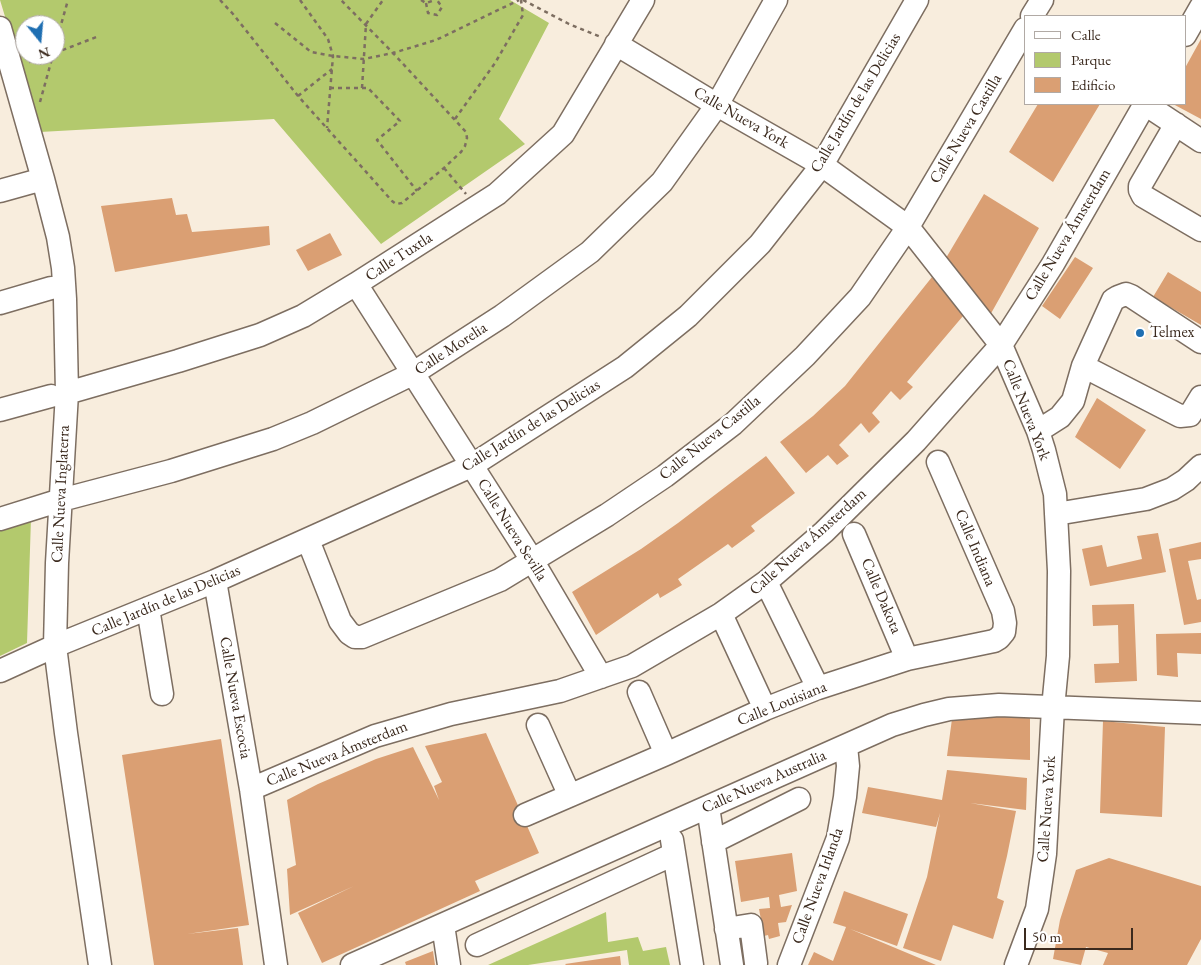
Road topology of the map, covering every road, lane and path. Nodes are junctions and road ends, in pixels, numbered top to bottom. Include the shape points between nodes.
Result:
1 (68, 0) edge
2 (220, 0) edge
3 (300, 0) edge
4 (341, 0) edge
5 (382, 0) edge
6 (421, 0) edge
7 (436, 0) edge
8 (521, 0) edge
9 (643, 0) edge
10 (776, 0) edge
11 (917, 0) edge
12 (1042, 0) edge
13 (426, 3) junction
14 (1201, 6) edge
15 (64, 15) edge
16 (1033, 15) edge
17 (275, 23) dead end
18 (366, 24) junction
19 (0, 28) edge
20 (1024, 31) edge
21 (1186, 33) edge
22 (99, 36) dead end
23 (616, 44) junction
24 (65, 49) edge
25 (393, 53) junction
26 (334, 56) junction
27 (364, 59) junction
28 (30, 65) edge
29 (49, 65) edge
30 (332, 69) junction
31 (3, 78) edge
32 (330, 88) junction
33 (362, 88) junction
34 (298, 96) junction
35 (717, 105) junction
36 (1144, 105) edge
37 (1147, 105) edge
38 (455, 119) junction
39 (1176, 124) junction
40 (328, 128) junction
41 (29, 131) junction
42 (1201, 141) edge
43 (822, 165) junction
44 (444, 168) junction
45 (37, 181) junction
46 (0, 191) edge
47 (417, 191) junction
48 (476, 207) junction
49 (908, 227) junction
50 (1201, 230) edge
51 (356, 284) junction
52 (51, 288) junction
53 (0, 303) edge
54 (1201, 342) edge
55 (1001, 345) junction
56 (1083, 366) junction
57 (412, 374) junction
58 (59, 395) junction
59 (1201, 398) edge
60 (0, 410) edge
61 (1038, 431) junction
62 (938, 462) dead end
63 (471, 466) junction
64 (1201, 466) edge
65 (54, 503) junction
66 (1056, 514) junction
67 (0, 519) edge
68 (854, 534) dead end
69 (308, 540) junction
70 (532, 560) junction
71 (215, 580) junction
72 (766, 582) junction
73 (148, 608) junction
74 (721, 614) junction
75 (1002, 635) joint
76 (48, 650) junction
77 (907, 659) junction
78 (0, 671) edge
79 (601, 677) junction
80 (818, 688) junction
81 (639, 692) dead end
82 (162, 694) dead end
83 (1053, 708) junction
84 (765, 709) junction
85 (1201, 713) edge
86 (538, 725) dead end
87 (846, 746) junction
88 (666, 754) junction
89 (251, 789) junction
90 (569, 794) junction
91 (799, 799) dead end
92 (708, 807) junction
93 (525, 815) dead end
94 (669, 824) junction
95 (713, 842) junction
96 (674, 854) junction
97 (443, 925) junction
98 (726, 929) junction
99 (477, 945) dead end
100 (396, 956) edge
101 (756, 963) dead end
102 (87, 965) edge
103 (100, 965) edge
104 (276, 965) edge
105 (352, 965) edge
106 (449, 965) edge
107 (692, 965) edge
108 (732, 965) edge
109 (789, 965) edge
110 (1016, 965) edge

1 - 15 path
2 - 34 path
3 - 26 path via 328,39
4 - 18 path
5 - 18 path
6 - 13 path
7 - 13 path
7 - 13 path via 442,7 437,15 428,13
8 - 23 path
8 - 25 path via 436,40
8 - 38 path via 523,15 495,63
9 - 23 street, Calle Tuxtla
10 - 35 street, Calle Morelia
11 - 43 street, Calle Jardín de las Delicias
12 - 16 street
14 - 21 street
17 - 26 path via 311,52
18 - 25 path
18 - 27 path
19 - 31 street, Calle Nueva Inglaterra
20 - 49 street, Calle Nueva Castilla
22 - 24 path
23 - 35 street, Calle Nueva York
23 - 48 street, Calle Tuxtla via 563,134 497,194
25 - 27 path
25 - 38 path
26 - 27 path
26 - 30 path
27 - 33 path
28 - 31 path
29 - 41 path via 33,129
30 - 32 path
30 - 34 path
31 - 41 street, Calle Nueva Inglaterra
31 - 45 street, Calle Nueva Inglaterra
32 - 33 path
32 - 40 path
33 - 47 path via 368,88 400,121 377,140
34 - 40 path
35 - 43 street, Calle Nueva York
35 - 57 street, Calle Morelia via 662,182 590,252 502,316
36 - 55 street, Calle Nueva Ámsterdam via 1053,264
37 - 39 street
38 - 44 path via 467,138 461,152
39 - 42 street
39 - 50 street via 1140,190 1143,196
40 - 47 path via 396,204
41 - 45 street, Calle Nueva Inglaterra
43 - 49 street, Calle Nueva York
43 - 63 street, Calle Jardín de las Delicias via 760,244 688,316 625,367
44 - 47 path
44 - 48 path
45 - 46 street
45 - 52 street, Calle Nueva Inglaterra
45 - 58 street, Calle Nueva Inglaterra via 58,237 63,268 65,299
48 - 51 street, Calle Tuxtla
49 - 55 street, Calle Nueva York
49 - 70 street, Calle Nueva Castilla via 860,297 805,356 733,424 665,476
51 - 57 street, Calle Nueva Sevilla
51 - 58 street, Calle Tuxtla via 303,316 260,335
52 - 53 street
52 - 58 street, Calle Nueva Inglaterra
54 - 56 street via 1126,294 1113,300
55 - 61 street, Calle Nueva York
55 - 72 street, Calle Nueva Ámsterdam via 916,441 824,532
56 - 59 street via 1180,416 1190,415
56 - 61 street via 1073,401 1067,410
57 - 63 street, Calle Nueva Sevilla
57 - 65 street, Calle Morelia via 312,424 273,439
58 - 60 street, Calle Tuxtla
58 - 65 street, Calle Nueva Inglaterra
61 - 66 street, Calle Nueva York via 1055,494
62 - 75 street, Calle Indiana via 1002,611 1005,623
63 - 69 street, Calle Jardín de las Delicias
63 - 70 street, Calle Nueva Sevilla
64 - 66 street via 1172,489 1146,499
65 - 67 street, Calle Morelia
65 - 76 street, Calle Nueva Inglaterra via 57,564
66 - 83 street, Calle Nueva York via 1058,656
68 - 77 street, Calle Dakota
69 - 70 street, Calle Nueva Castilla via 340,621 355,637 377,632 500,580
69 - 71 street, Calle Jardín de las Delicias
70 - 79 street, Calle Nueva Sevilla
71 - 73 street, Calle Jardín de las Delicias
71 - 89 street, Calle Nueva Escocia
72 - 74 street, Calle Nueva Ámsterdam
72 - 80 street
73 - 76 street, Calle Jardín de las Delicias
73 - 82 street
74 - 79 street, Calle Nueva Ámsterdam via 632,666
74 - 84 street
75 - 77 street, Calle Louisiana via 994,641
76 - 78 street, Calle Jardín de las Delicias
76 - 102 street, Calle Nueva Inglaterra
76 - 103 street, Calle Nueva Inglaterra via 66,733
77 - 80 street, Calle Louisiana
79 - 89 street, Calle Nueva Ámsterdam via 560,691 451,714 375,736
80 - 84 street, Calle Louisiana
81 - 88 street
83 - 85 street, Calle Nueva Australia
83 - 87 street, Calle Nueva Australia via 999,705 949,709 892,725
83 - 110 street, Calle Nueva York via 1045,854 1037,909
84 - 88 street, Calle Louisiana
86 - 90 street
87 - 92 street, Calle Nueva Australia
87 - 109 street, Calle Nueva Irlanda via 848,766 838,838
88 - 90 street, Calle Louisiana
89 - 104 street, Calle Nueva Escocia
90 - 93 street, Calle Louisiana
91 - 95 street
92 - 94 street, Calle Nueva Australia
92 - 95 street
94 - 96 street
94 - 97 street, Calle Nueva Australia
95 - 98 street
96 - 99 street
96 - 107 street
97 - 100 street, Calle Nueva Australia
97 - 106 street
98 - 101 street via 751,925
98 - 108 street
100 - 105 street, Calle Nueva Australia

